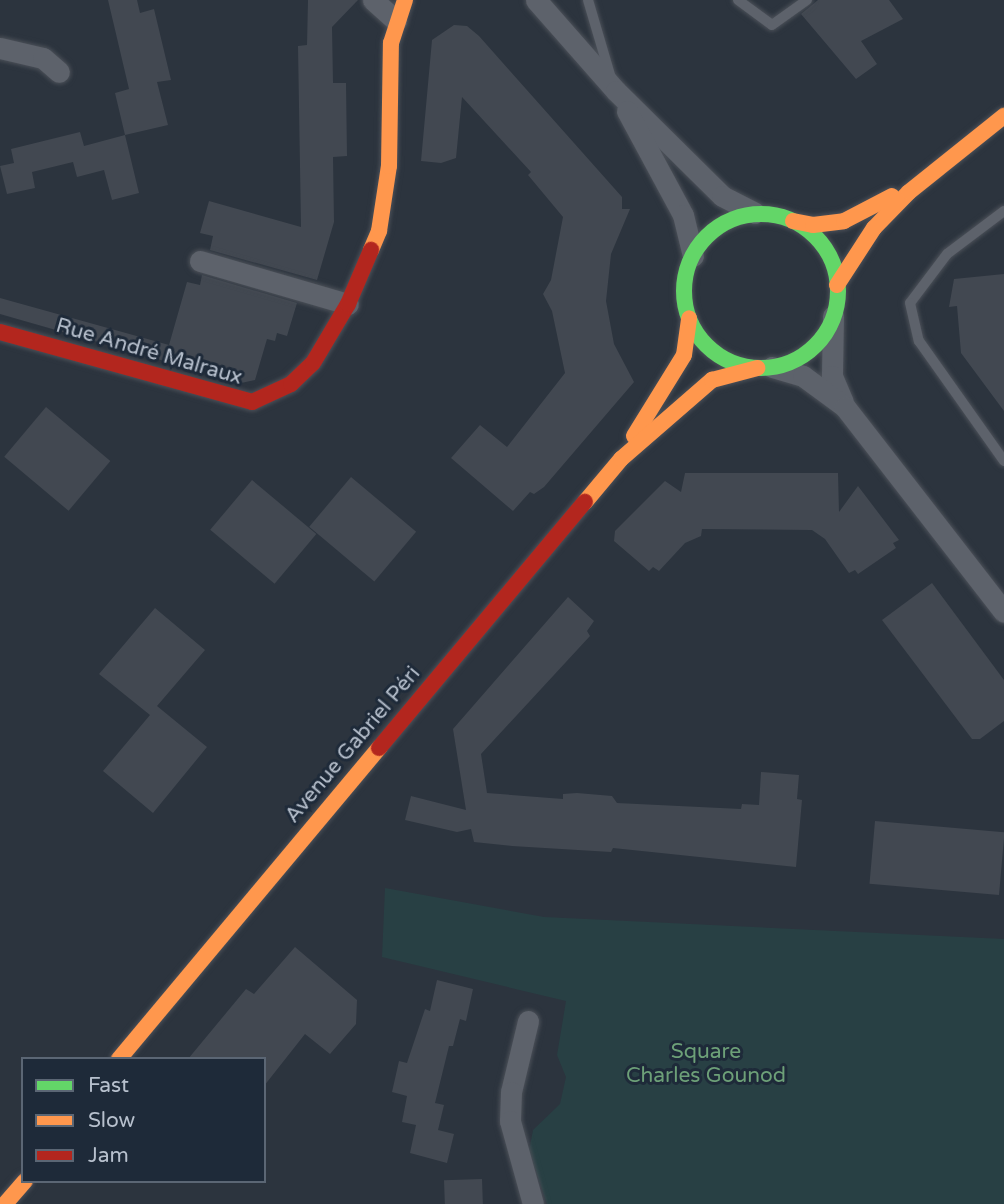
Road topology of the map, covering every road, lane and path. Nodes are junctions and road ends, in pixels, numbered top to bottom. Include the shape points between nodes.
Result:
1 (373, 0) edge
2 (405, 0) edge
3 (536, 0) edge
4 (588, 0) edge
5 (738, 0) edge
6 (807, 0) edge
7 (396, 21) junction
8 (0, 48) edge
9 (59, 72) dead end
10 (616, 91) junction
11 (1004, 116) edge
12 (947, 161) junction
13 (1004, 211) edge
14 (755, 213) junction
15 (793, 221) junction
16 (693, 256) junction
17 (200, 261) dead end
18 (837, 285) junction
19 (348, 304) junction
20 (833, 316) junction
21 (689, 318) junction
22 (0, 332) edge
23 (764, 367) junction
24 (845, 407) junction
25 (621, 459) junction
26 (1004, 461) edge
27 (1004, 612) edge
28 (528, 1021) dead end
29 (121, 1057) edge
30 (23, 1183) edge
31 (5, 1204) edge
32 (533, 1204) edge

1 - 7 street
2 - 7 main road, Rue André Malraux
3 - 10 street
4 - 10 lane
5 - 6 lane via 772,25
7 - 19 main road, Rue André Malraux via 386,199 379,230
8 - 9 street via 43,58
10 - 14 street via 722,197
10 - 16 street via 683,215
11 - 12 main road
12 - 15 main road via 844,221 813,225
12 - 18 main road via 874,228
13 - 26 lane via 947,254 910,303 919,341
14 - 15 main road
14 - 16 main road via 712,231
15 - 18 main road via 824,247
16 - 21 main road via 684,292
17 - 19 street
18 - 20 main road
19 - 22 main road, Rue André Malraux via 313,363 291,384 251,402
20 - 23 main road via 819,342 801,357
20 - 24 street via 832,376
21 - 23 main road via 714,352
21 - 25 main road, Avenue Gabriel Péri via 684,355
23 - 24 street via 803,376
23 - 25 main road, Avenue Gabriel Péri via 712,380
24 - 27 street
25 - 29 main road, Avenue Gabriel Péri
28 - 32 street via 511,1092 510,1121
30 - 31 main road

